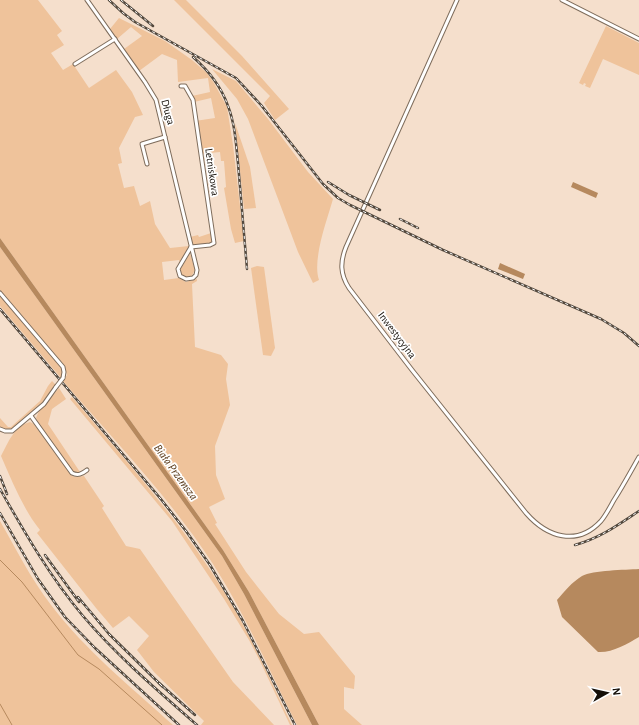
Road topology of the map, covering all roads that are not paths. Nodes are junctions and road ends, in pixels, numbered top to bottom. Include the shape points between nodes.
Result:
1 (87, 0) edge
2 (457, 0) edge
3 (562, 0) edge
4 (115, 39) junction
5 (639, 39) edge
6 (75, 64) dead end
7 (182, 86) dead end
8 (165, 137) junction
9 (147, 164) dead end
10 (191, 248) junction
11 (0, 293) edge
12 (31, 416) junction
13 (0, 430) edge
14 (639, 457) edge
15 (87, 470) dead end

1 - 4 street, Długa
2 - 14 street, Inwestycyjna via 346,247 341,264 343,277 417,376 526,513 541,528 569,536 579,534 597,524 602,520
3 - 5 street
4 - 6 street
4 - 8 street, Długa via 154,96
7 - 10 street, Letniskowa via 185,86 193,100 214,243
8 - 9 street via 142,144
8 - 10 street, Długa
10 - 10 street, Długa via 178,270 180,276 188,279 194,277 197,270
11 - 12 street, bridge via 63,367 63,378 44,404
12 - 13 street via 12,431
12 - 15 street via 72,473 77,475

